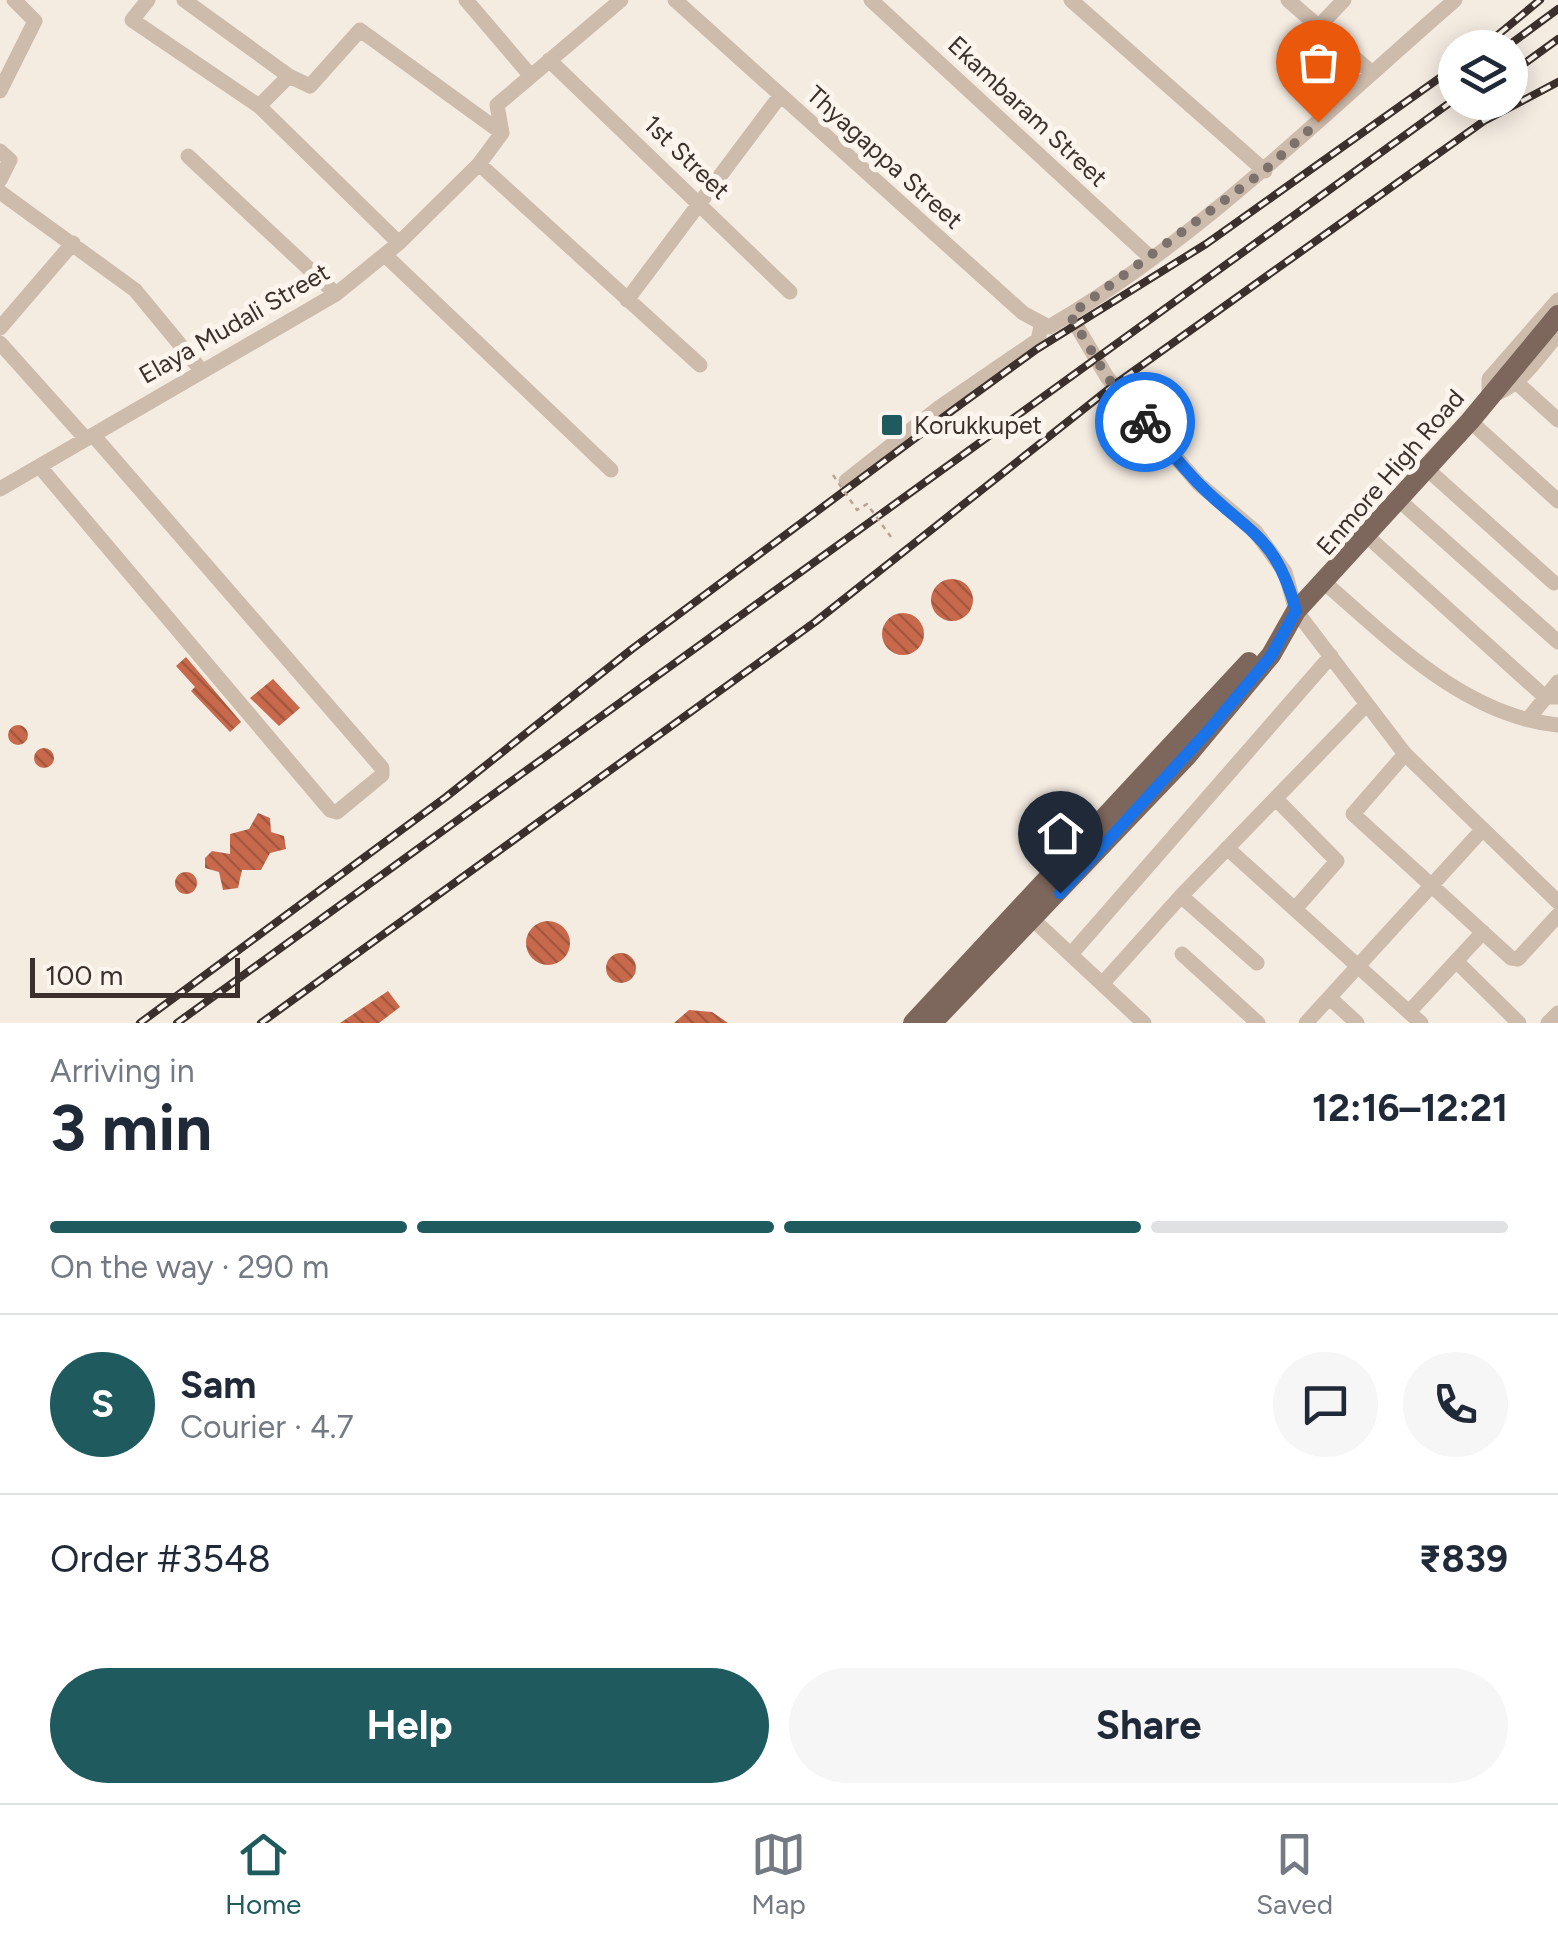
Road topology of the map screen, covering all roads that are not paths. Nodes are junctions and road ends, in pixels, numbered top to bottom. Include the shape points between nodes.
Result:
1 (14, 0) edge
2 (148, 0) edge
3 (184, 0) edge
4 (466, 0) edge
5 (674, 0) edge
6 (871, 0) edge
7 (1071, 0) edge
8 (1288, 0) edge
9 (1344, 0) edge
10 (1455, 0) edge
11 (610, 3) edge
12 (1319, 26) junction
13 (549, 60) junction
14 (1371, 72) junction
15 (530, 75) junction
16 (289, 76) junction
17 (0, 91) edge
18 (780, 96) junction
19 (259, 106) junction
20 (502, 133) junction
21 (0, 151) edge
22 (188, 156) dead end
23 (478, 164) junction
24 (1264, 171) junction
25 (0, 180) edge
26 (0, 192) edge
27 (701, 204) junction
28 (74, 243) junction
29 (399, 244) junction
30 (386, 255) junction
31 (1150, 258) junction
32 (790, 292) dead end
33 (336, 294) junction
34 (627, 300) junction
35 (1558, 300) edge
36 (1070, 315) junction
37 (1041, 326) junction
38 (0, 328) edge
39 (1558, 331) edge
40 (0, 343) edge
41 (700, 365) dead end
42 (201, 370) junction
43 (1501, 387) junction
44 (1558, 420) edge
45 (1470, 421) junction
46 (89, 437) junction
47 (40, 467) junction
48 (1427, 469) junction
49 (611, 470) dead end
50 (840, 478) road end
51 (0, 490) edge
52 (1400, 501) junction
53 (1558, 501) edge
54 (1368, 536) junction
55 (1325, 583) junction
56 (1554, 583) dead end
57 (1296, 611) junction
58 (1558, 642) edge
59 (1331, 656) junction
60 (1558, 682) edge
61 (1552, 697) edge
62 (1366, 705) junction
63 (1529, 718) junction
64 (1558, 725) edge
65 (1405, 754) junction
66 (1276, 800) junction
67 (1482, 829) junction
68 (1227, 848) junction
69 (1432, 886) junction
70 (1181, 896) junction
71 (1558, 902) edge
72 (1295, 909) junction
73 (1028, 914) junction
74 (1558, 915) edge
75 (1483, 932) junction
76 (1072, 953) junction
77 (1182, 954) dead end
78 (1456, 961) junction
79 (1257, 963) dead end
80 (1359, 967) junction
81 (1103, 984) junction
82 (1330, 998) junction
83 (1558, 1013) edge
84 (1415, 1018) edge
85 (913, 1023) edge
86 (932, 1023) edge
87 (1142, 1023) edge
88 (1258, 1023) edge
89 (1306, 1023) edge
90 (1357, 1023) edge
91 (1518, 1023) edge
92 (1548, 1023) edge

1 - 17 street via 35,20
2 - 19 street via 132,20
3 - 16 street
4 - 15 street
5 - 18 street, Thyagappa Street
6 - 31 street, Ekambaram Street
7 - 24 street
8 - 12 street
9 - 12 street
10 - 14 street
11 - 13 street, Elaya Mudali Street
12 - 14 street
13 - 15 street, Elaya Mudali Street
13 - 27 street, 1st Street
14 - 24 street
15 - 20 street, Elaya Mudali Street via 496,105
16 - 19 street
16 - 20 street via 310,86 360,30
18 - 27 street
18 - 37 street, Thyagappa Street
19 - 29 street
20 - 23 street, Elaya Mudali Street
21 - 25 street via 10,160
22 - 33 street
23 - 29 street, Elaya Mudali Street
23 - 34 street
24 - 31 street
26 - 28 street
27 - 32 street, 1st Street
27 - 34 street
28 - 38 street
28 - 42 street via 135,290
29 - 30 street, Elaya Mudali Street
30 - 33 street, Elaya Mudali Street
30 - 49 street
31 - 36 street
33 - 42 street, Elaya Mudali Street
34 - 41 street
35 - 43 street via 1489,379
36 - 37 street
36 - 57 street via 1136,412 1199,484 1255,531 1286,572
37 - 50 street via 1038,340
39 - 43 main road, Enmore High Road
40 - 46 street
42 - 46 street, Elaya Mudali Street
43 - 44 street
43 - 45 main road, Enmore High Road
45 - 48 main road, Enmore High Road
45 - 53 street
46 - 47 street, Elaya Mudali Street
46 - 47 street via 382,768 382,775 337,812
47 - 51 street, Elaya Mudali Street
48 - 52 main road, Enmore High Road
48 - 56 street
52 - 54 main road, Enmore High Road
52 - 58 street
54 - 55 main road, Enmore High Road
54 - 61 street
55 - 57 main road, Enmore High Road
55 - 63 street via 1428,671
57 - 59 street
57 - 73 main road, Enmore High Road
59 - 62 street
59 - 76 street
60 - 61 street
61 - 63 street
62 - 65 street
62 - 66 street
63 - 64 street
65 - 67 street
65 - 69 street via 1352,812
66 - 68 street
66 - 72 street via 1337,861
67 - 69 street
67 - 71 street
68 - 70 street
68 - 72 street
69 - 75 street
69 - 80 street
70 - 79 street
70 - 81 street
72 - 80 street
73 - 76 street
73 - 85 main road, Enmore High Road
73 - 86 main road, Enmore High Road
74 - 75 street via 1514,960
75 - 78 street
76 - 81 street
77 - 88 street
78 - 84 street
78 - 91 street
80 - 82 street
80 - 84 street
81 - 87 street
82 - 89 street
82 - 90 street
83 - 92 street

